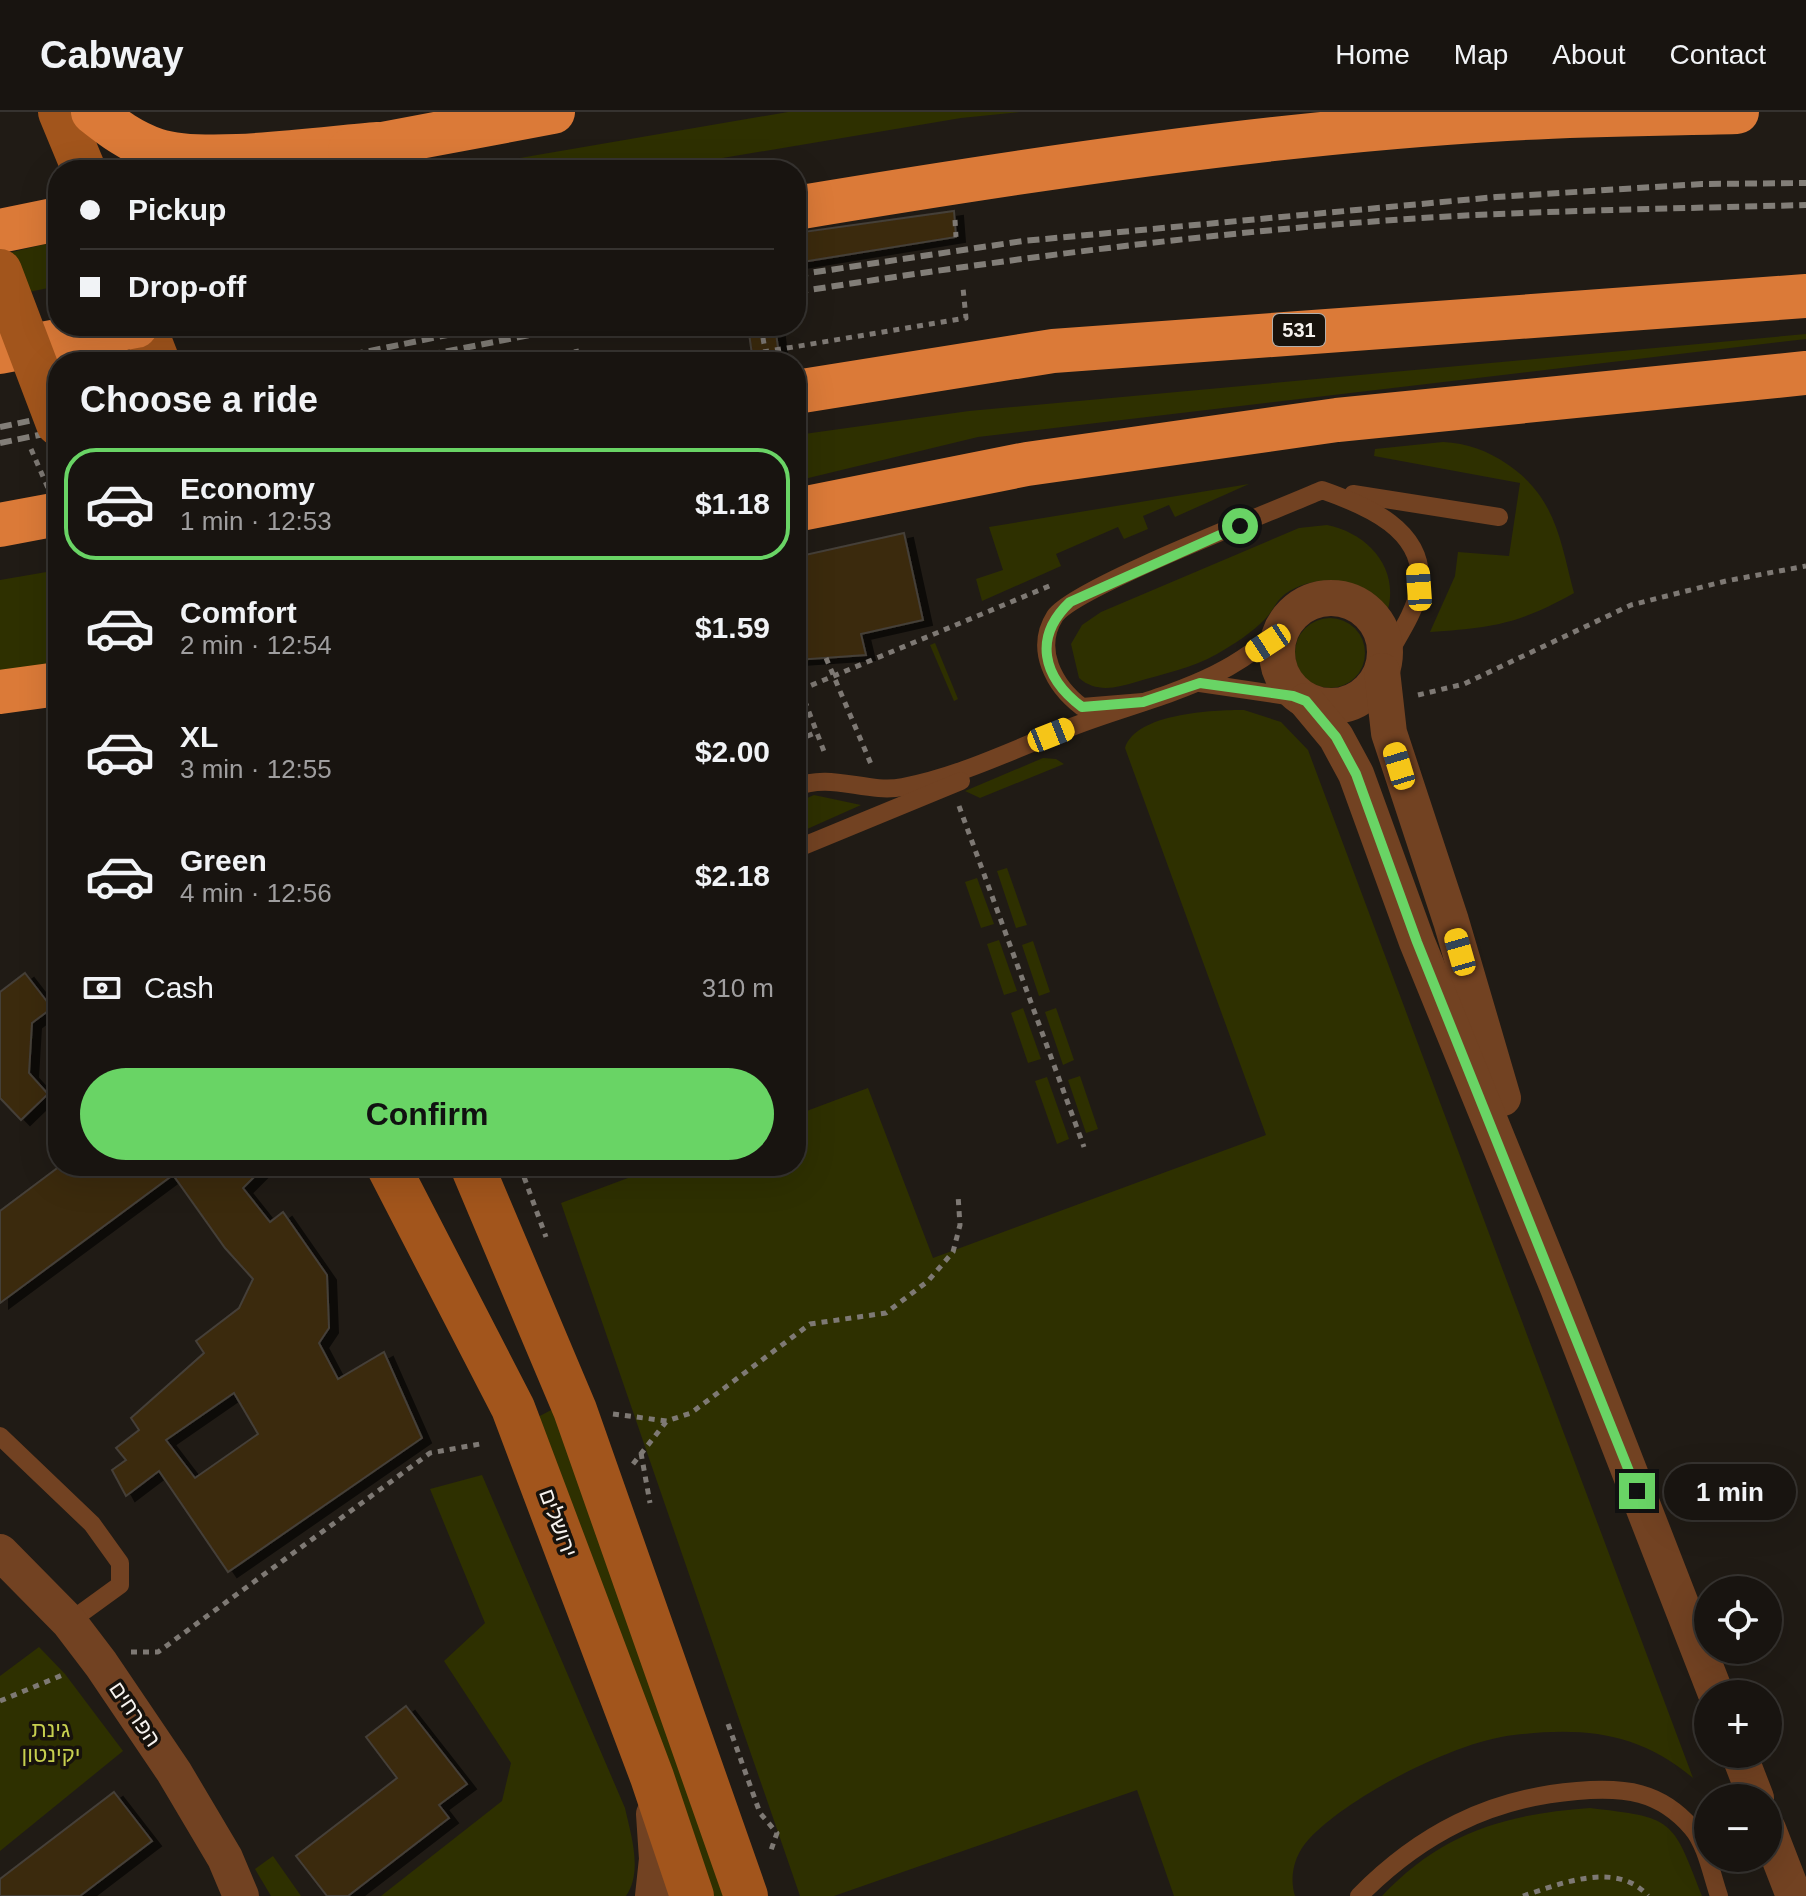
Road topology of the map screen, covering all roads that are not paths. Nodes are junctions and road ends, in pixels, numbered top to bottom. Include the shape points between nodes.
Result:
1 (60, 112) edge
2 (93, 112) edge
3 (553, 112) edge
4 (1737, 112) edge
5 (378, 144) junction
6 (80, 160) edge
7 (309, 160) edge
8 (806, 206) edge
9 (48, 221) edge
10 (0, 231) edge
11 (0, 271) edge
12 (1806, 296) edge
13 (84, 336) edge
14 (0, 352) edge
15 (1806, 373) edge
16 (806, 390) edge
17 (48, 398) edge
18 (1322, 490) junction
19 (806, 508) edge
20 (48, 516) edge
21 (1499, 517) dead end
22 (0, 525) edge
23 (1288, 618) junction
24 (1383, 680) junction
25 (1200, 683) junction
26 (48, 685) edge
27 (0, 692) edge
28 (1304, 699) junction
29 (1143, 702) junction
30 (0, 705) edge
31 (48, 707) edge
32 (977, 766) junction
33 (806, 784) edge
34 (806, 845) edge
35 (393, 1176) edge
36 (476, 1176) edge
37 (1558, 1288) junction
38 (0, 1436) edge
39 (0, 1552) edge
40 (69, 1622) junction
41 (1711, 1680) edge
42 (652, 1777) junction
43 (1782, 1865) edge
44 (241, 1896) edge
45 (653, 1896) edge
46 (692, 1896) edge
47 (746, 1896) edge
48 (1359, 1896) edge
49 (1719, 1896) edge
50 (1794, 1896) edge

1 - 6 main road
2 - 5 highway via 123,135 159,151 217,156
3 - 5 highway
4 - 8 highway via 1506,119 1250,144 1024,171
5 - 7 highway
9 - 10 highway
11 - 17 main road, bridge
12 - 16 highway, 531 via 1053,351
13 - 14 highway
15 - 19 highway via 1337,420 1027,464
18 - 21 lane
18 - 24 lane via 1389,520 1418,564 1414,605
18 - 29 lane via 1106,584 1056,615 1045,649 1067,696 1082,707
20 - 22 highway
23 - 24 street via 1318,599 1353,602 1379,626 1385,644
23 - 25 lane via 1268,643
23 - 28 street via 1276,652 1288,685
24 - 28 street via 1350,702 1324,706
24 - 37 street via 1399,766 1451,921
25 - 28 lane
25 - 29 lane
26 - 27 highway
28 - 37 street via 1336,737 1356,774 1417,942
29 - 32 lane
30 - 31 highway
32 - 33 lane via 889,789 824,779
32 - 34 lane via 966,779
35 - 42 main road, ירושלים via 513,1408
36 - 47 main road via 575,1410
37 - 41 street
38 - 40 lane via 92,1524 120,1563 120,1585
39 - 40 street, הפרחים
40 - 44 street, הפרחים via 174,1772
42 - 45 street via 657,1859
42 - 46 main road, ירושלים
43 - 50 street
48 - 49 lane via 1386,1868 1451,1825 1493,1805 1539,1794 1610,1788 1658,1798 1695,1830

